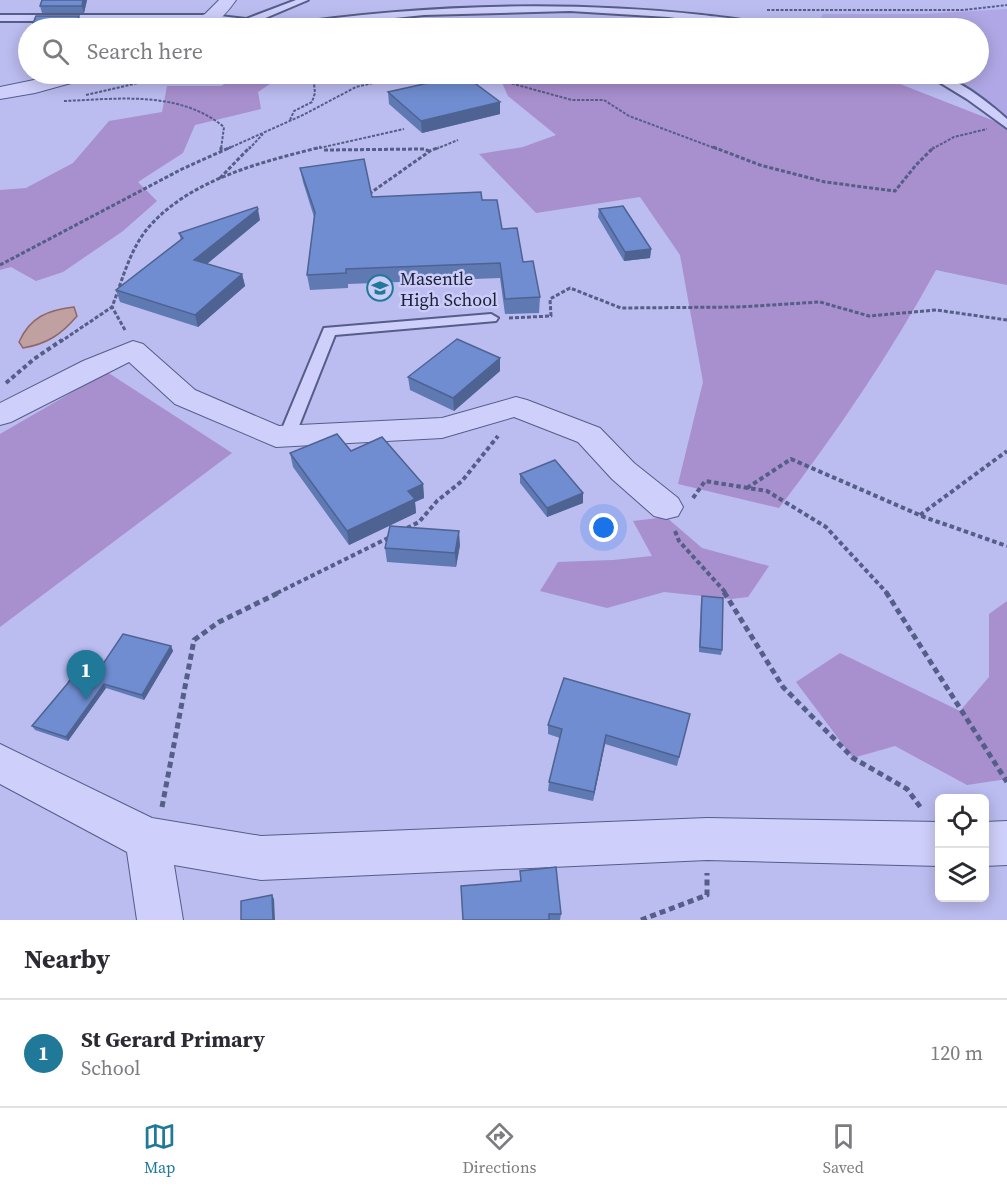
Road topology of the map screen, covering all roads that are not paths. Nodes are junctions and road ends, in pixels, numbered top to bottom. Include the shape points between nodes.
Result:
1 (228, 0) edge
2 (303, 0) edge
3 (0, 18) edge
4 (211, 18) joint
5 (257, 18) edge
6 (359, 18) edge
7 (695, 18) edge
8 (46, 84) edge
9 (951, 84) edge
10 (0, 93) edge
11 (1007, 125) edge
12 (491, 318) road end
13 (0, 415) edge
14 (287, 436) junction
15 (666, 507) road end
16 (0, 763) edge
17 (933, 830) edge
18 (152, 840) junction
19 (1007, 843) edge
20 (989, 844) edge
21 (160, 920) edge

1 - 4 street
2 - 5 lane
3 - 4 lane
6 - 7 lane via 557,8
8 - 10 street
9 - 11 lane
12 - 14 lane via 329,331
13 - 14 street via 133,350 185,397 276,437
14 - 15 street via 442,428 516,407 589,435 623,471
16 - 18 street
17 - 18 street via 261,858
18 - 21 street
19 - 20 street

